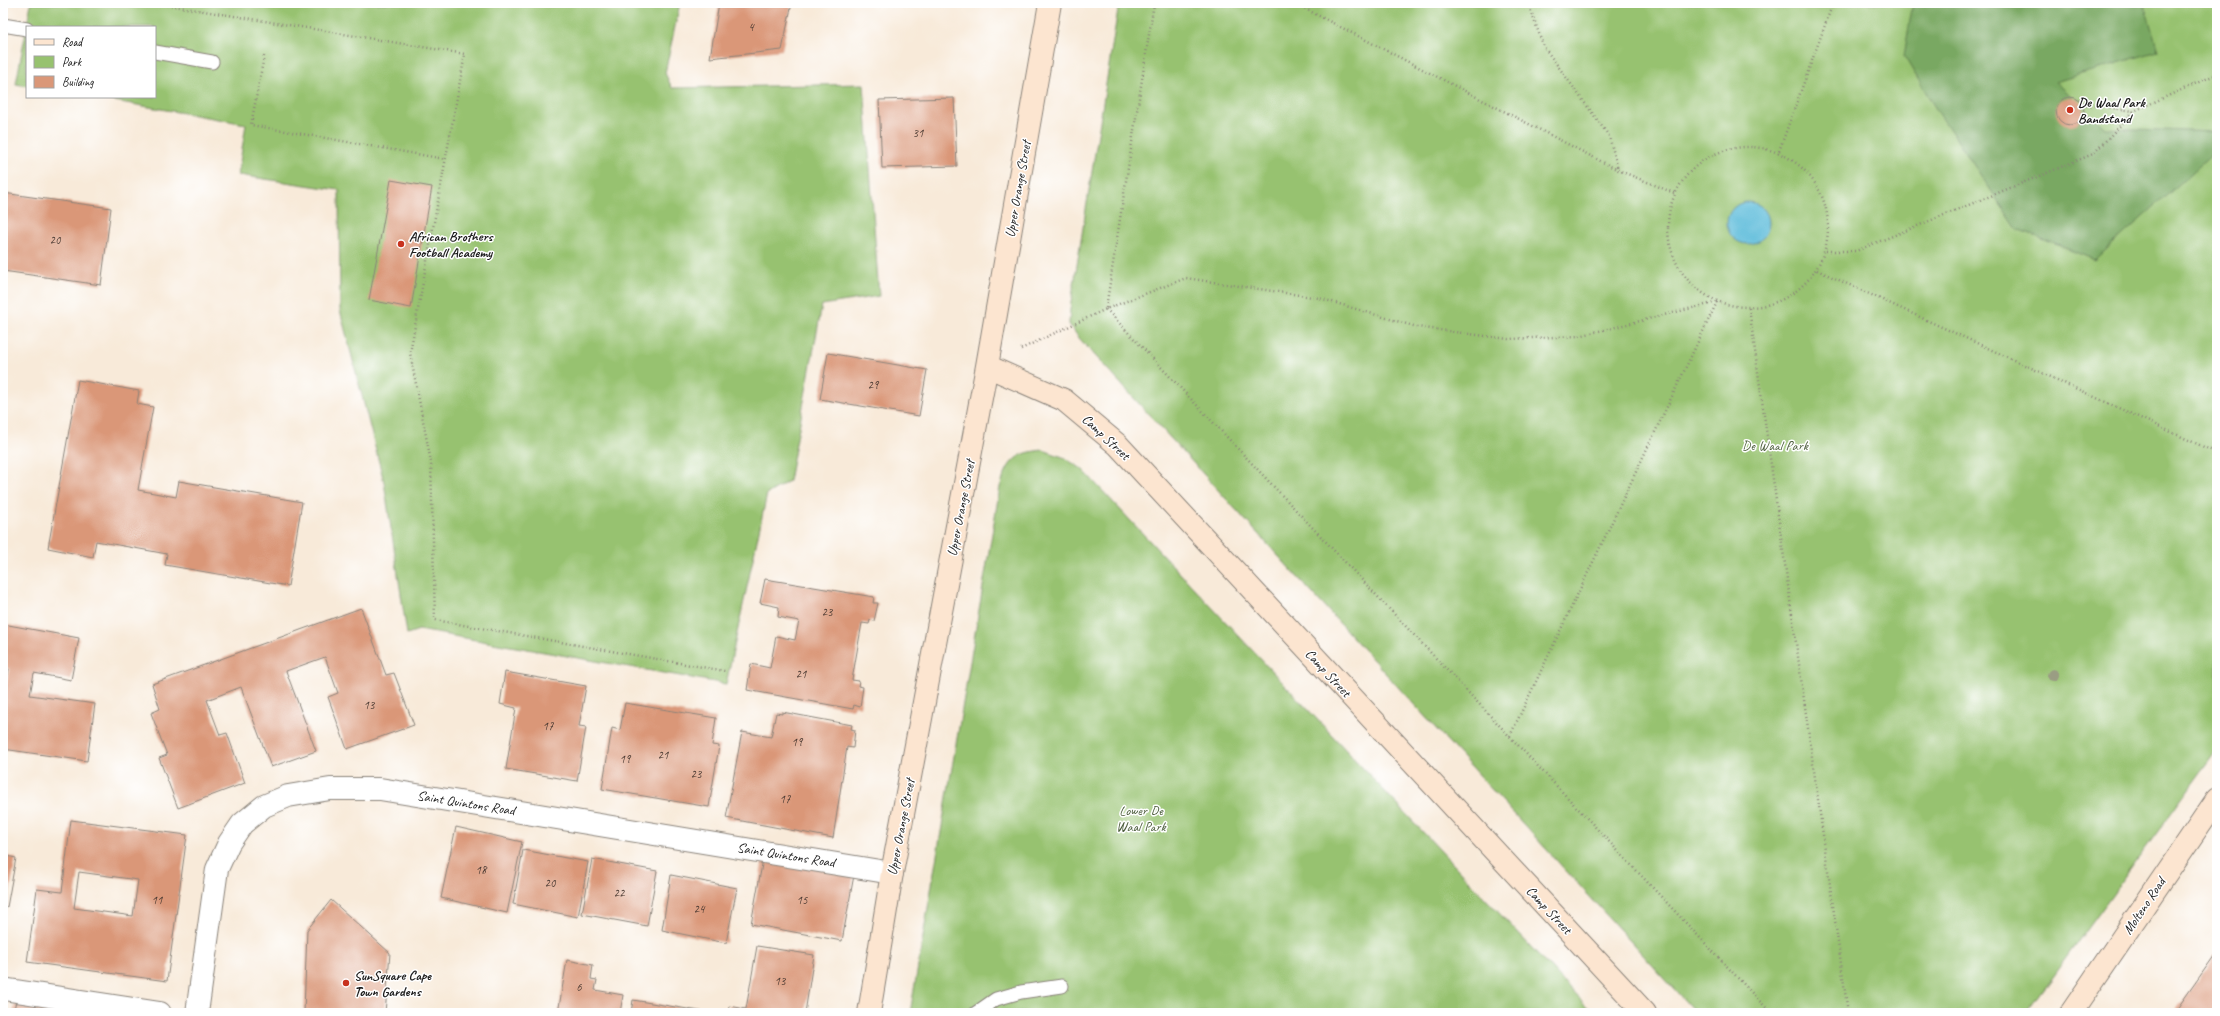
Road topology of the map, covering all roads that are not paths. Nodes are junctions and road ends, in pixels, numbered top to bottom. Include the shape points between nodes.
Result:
1 (1050, 3) edge
2 (3, 25) edge
3 (26, 29) edge
4 (156, 52) edge
5 (212, 62) dead end
6 (987, 366) junction
7 (2217, 800) edge
8 (892, 873) junction
9 (1062, 986) dead end
10 (3, 989) edge
11 (160, 1013) edge
12 (197, 1013) edge
13 (869, 1013) edge
14 (976, 1013) edge
15 (1645, 1013) edge
16 (2071, 1013) edge

1 - 6 street, Upper Orange Street
2 - 3 lane
4 - 5 lane
6 - 8 street, Upper Orange Street
6 - 15 street, Camp Street via 1064,400 1118,445
7 - 16 street, Molteno Road
8 - 12 street, Saint Quintons Road via 380,789 330,789 288,796 264,806 242,824 229,843 217,869
8 - 13 street, Upper Orange Street
9 - 14 lane via 1003,997
10 - 11 street

